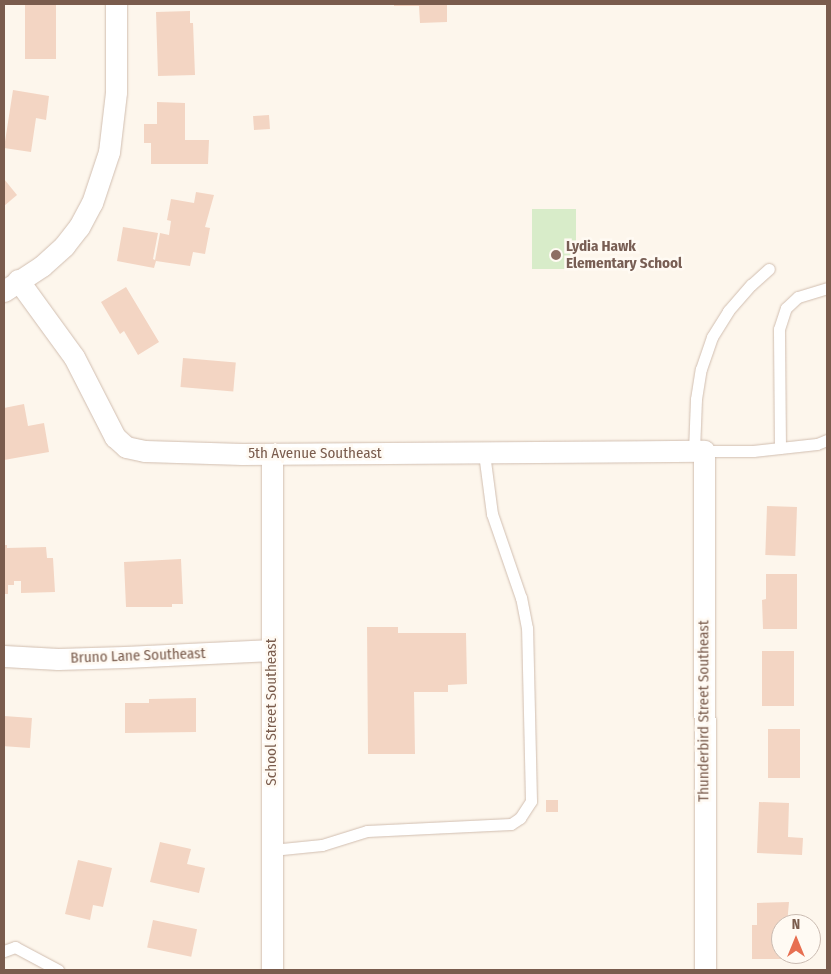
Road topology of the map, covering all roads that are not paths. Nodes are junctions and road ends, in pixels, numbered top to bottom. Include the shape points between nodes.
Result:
1 (116, 4) edge
2 (769, 269) dead end
3 (11, 286) edge
4 (827, 288) edge
5 (827, 440) edge
6 (780, 448) junction
7 (699, 451) junction
8 (484, 453) junction
9 (272, 454) junction
10 (272, 650) junction
11 (4, 656) edge
12 (272, 850) junction
13 (4, 951) edge
14 (58, 970) edge
15 (272, 970) edge
16 (705, 970) edge

1 - 3 street via 116,92 109,152 99,183 79,227 64,246 42,266
2 - 7 lane via 728,311 712,337 701,369 696,400
3 - 9 street, 5th Avenue Southeast via 74,357 115,437 126,447 144,451
4 - 6 lane via 798,298 786,308 779,329
5 - 6 lane
6 - 7 lane
7 - 8 street, 5th Avenue Southeast
7 - 16 street, Thunderbird Street Southeast
8 - 9 street, 5th Avenue Southeast
8 - 12 lane via 492,514 521,598 527,628 531,800 520,818 511,824 367,831 322,845
9 - 10 street, School Street Southeast
10 - 11 street, Bruno Lane Southeast via 116,657
10 - 12 street, School Street Southeast
12 - 15 street, School Street Southeast
13 - 14 lane via 15,947

